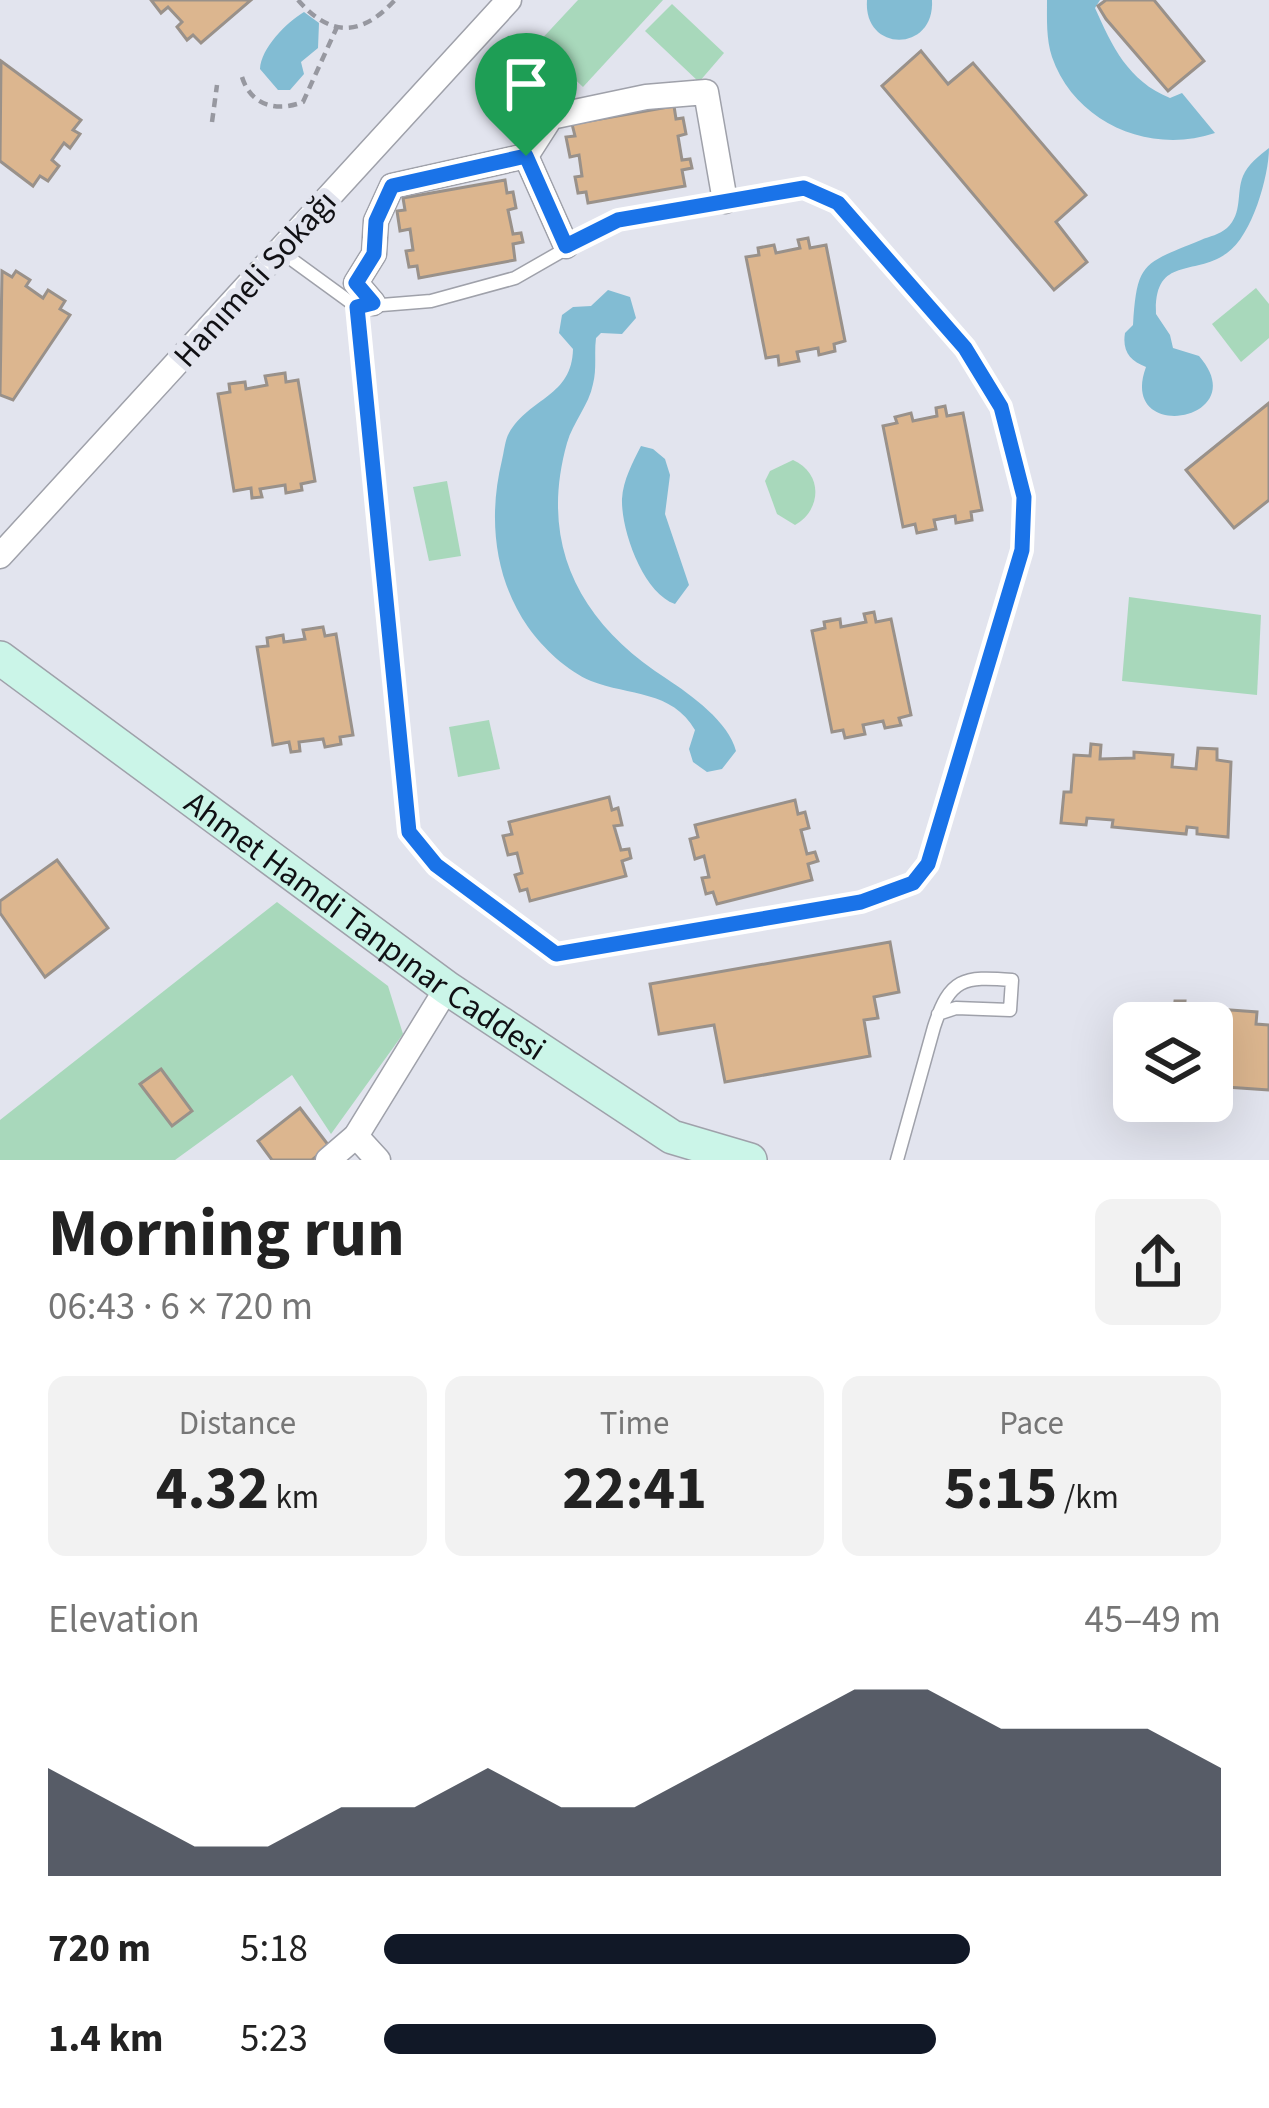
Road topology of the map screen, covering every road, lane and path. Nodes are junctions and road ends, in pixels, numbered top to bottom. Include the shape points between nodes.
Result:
1 (298, 0) edge
2 (395, 0) edge
3 (509, 0) edge
4 (337, 27) junction
5 (242, 77) dead end
6 (217, 85) dead end
7 (212, 122) dead end
8 (526, 156) junction
9 (725, 201) junction
10 (566, 246) junction
11 (280, 251) junction
12 (365, 305) junction
13 (0, 556) edge
14 (0, 658) edge
15 (447, 988) junction
16 (938, 1014) junction
17 (356, 1136) junction
18 (328, 1160) edge
19 (378, 1160) edge
20 (750, 1160) edge
21 (897, 1160) edge

1 - 4 path
2 - 4 path via 360,27
3 - 11 street, Hanımeli Sokağı
4 - 5 path via 303,102 267,106
6 - 7 path
8 - 9 street via 551,118 706,92
8 - 10 street
8 - 12 street via 392,186 376,221 374,254 356,283
9 - 10 lane via 618,220
9 - 12 lane via 804,188 838,203 965,348 1001,407 1024,497 1022,550 928,864 913,883 861,902 556,954 436,865 409,832
10 - 12 lane via 514,278 431,301
11 - 12 lane
11 - 13 street, Hanımeli Sokağı
14 - 15 street, Ahmet Hamdi Tanpınar Caddesi
15 - 17 street
15 - 20 street, Ahmet Hamdi Tanpınar Caddesi via 672,1137
16 - 16 lane via 1010,1010 1012,980 967,978 948,992
16 - 21 lane
17 - 18 street
17 - 19 street

